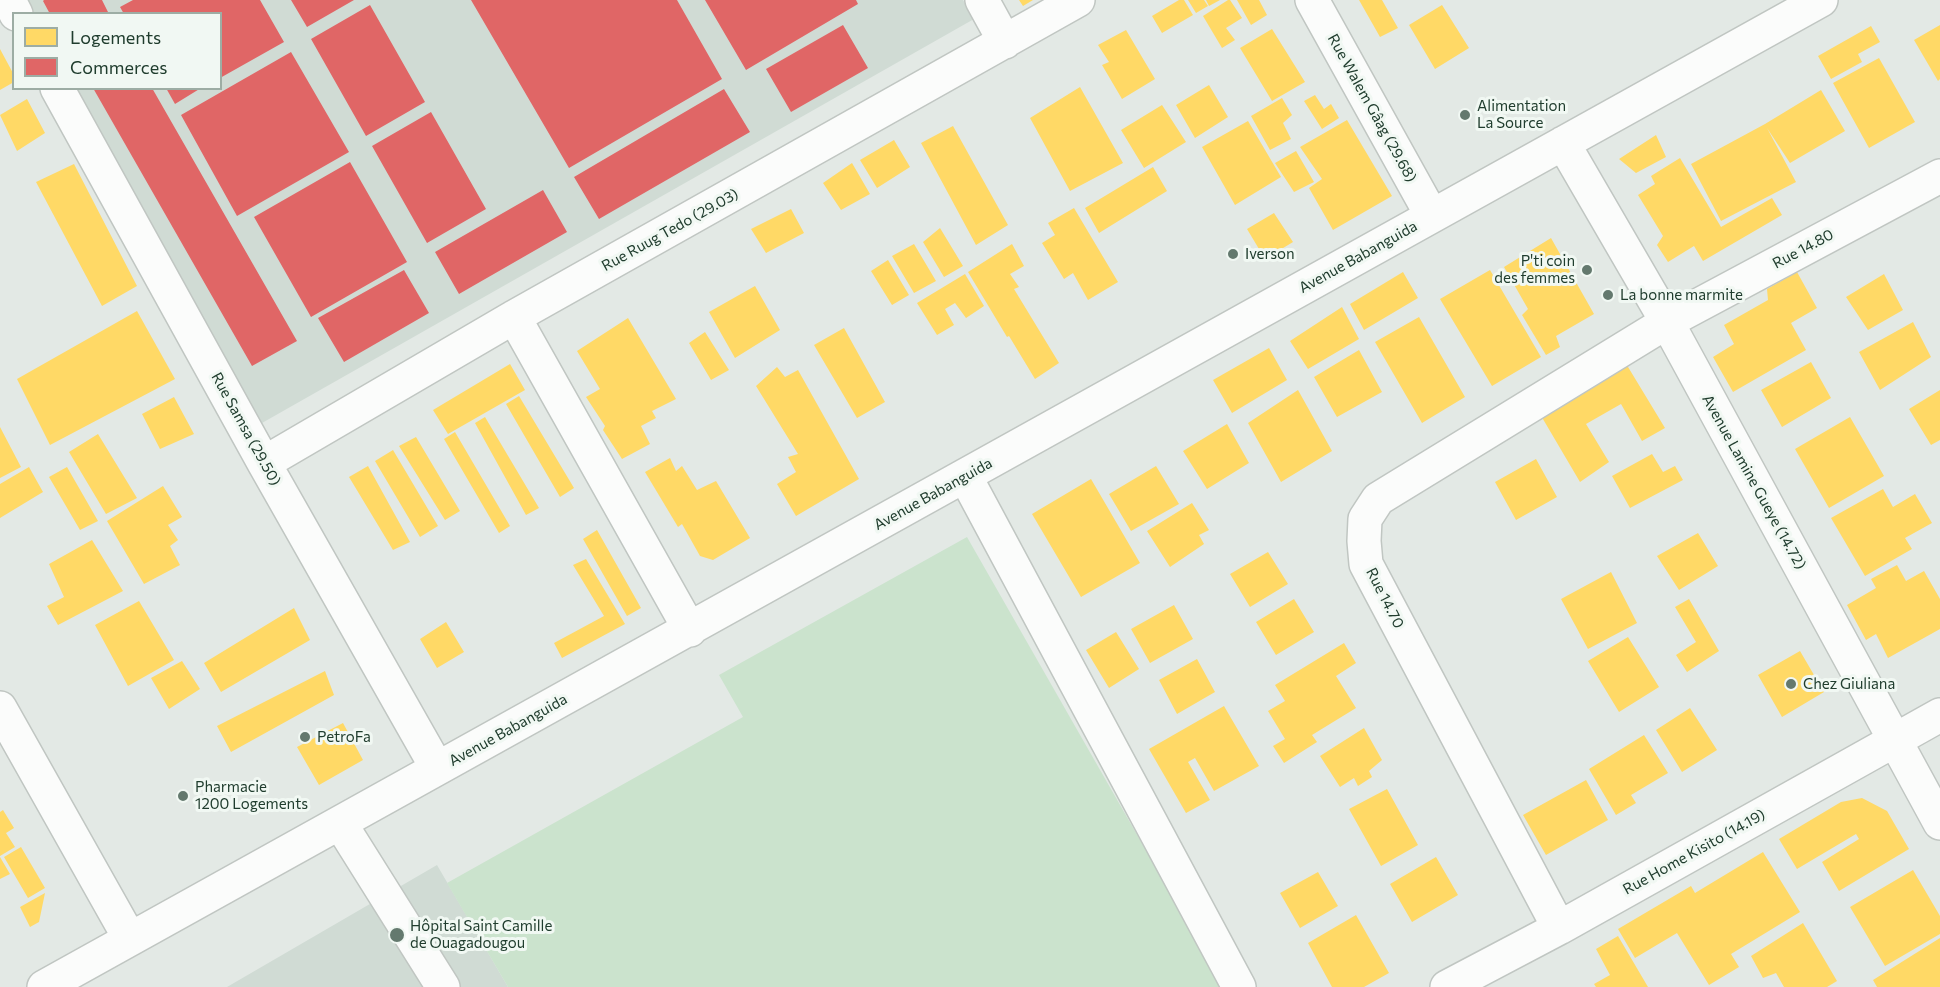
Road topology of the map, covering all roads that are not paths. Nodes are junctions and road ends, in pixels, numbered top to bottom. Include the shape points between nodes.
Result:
1 (982, 0) edge
2 (1078, 0) edge
3 (1312, 0) edge
4 (1821, 0) edge
5 (1005, 42) junction
6 (58, 90) edge
7 (1563, 143) junction
8 (1940, 176) edge
9 (1432, 216) junction
10 (514, 317) junction
11 (1667, 322) junction
12 (264, 463) junction
13 (965, 476) junction
14 (690, 630) junction
15 (0, 708) edge
16 (1940, 715) edge
17 (1895, 740) junction
18 (438, 768) junction
19 (340, 823) junction
20 (1940, 823) edge
21 (1559, 928) junction
22 (130, 939) junction
23 (44, 987) edge
24 (442, 987) edge
25 (1239, 987) edge
26 (1447, 987) edge

1 - 5 street
2 - 5 street, Rue Ruug Tedo (29.03)
3 - 9 street, Rue Walem Gâag (29.68)
4 - 7 street, Avenue Babanguida
5 - 10 street, Rue Ruug Tedo (29.03)
6 - 12 street, Rue Samsa (29.50)
7 - 9 street, Avenue Babanguida
7 - 11 street, Avenue Lamine Gueye (14.72)
8 - 11 street, Rue 14.80
9 - 13 street, Avenue Babanguida
10 - 12 street, Rue Ruug Tedo (29.03)
10 - 14 street
11 - 17 street, Avenue Lamine Gueye (14.72)
11 - 21 street, Rue 14.70 via 1378,499 1365,519 1366,564
12 - 18 street, Rue Samsa (29.50)
13 - 14 street, Avenue Babanguida
13 - 25 street
14 - 18 street, Avenue Babanguida
15 - 22 street
16 - 17 street, Rue Home Kisito (14.19)
17 - 20 street, Avenue Lamine Gueye (14.72)
17 - 21 street, Rue Home Kisito (14.19)
18 - 19 street, Avenue Babanguida
19 - 22 street, Avenue Babanguida
19 - 24 street
21 - 26 street, Rue Home Kisito (14.19)
22 - 23 street, Avenue Babanguida

